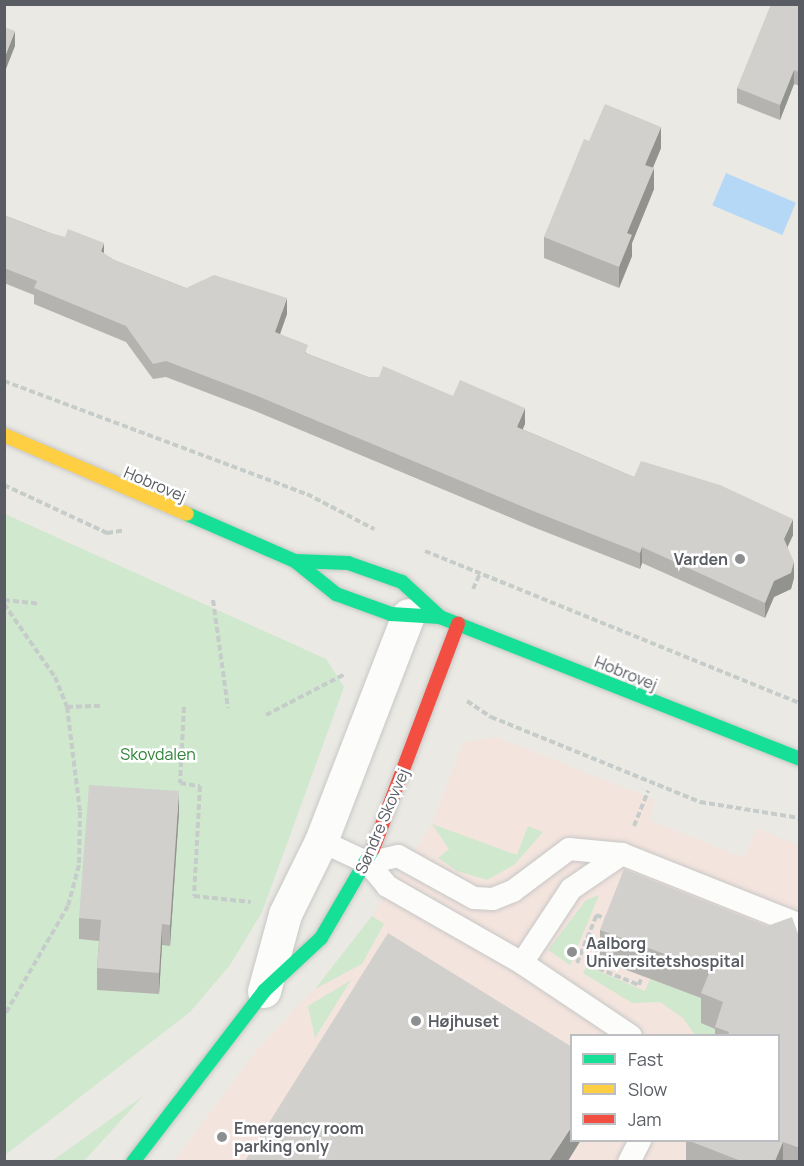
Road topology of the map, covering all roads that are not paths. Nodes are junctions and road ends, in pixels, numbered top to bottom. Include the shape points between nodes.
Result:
1 (4, 435) edge
2 (294, 561) junction
3 (408, 615) junction
4 (440, 616) junction
5 (458, 624) junction
6 (800, 759) edge
7 (321, 841) junction
8 (622, 854) junction
9 (368, 863) junction
10 (800, 925) edge
11 (522, 963) junction
12 (264, 991) junction
13 (630, 1034) edge
14 (639, 1142) edge
15 (133, 1161) edge
16 (630, 1161) edge

1 - 2 main road, Hobrovej
2 - 3 main road, Hobrovej via 336,594
2 - 4 main road, Hobrovej via 348,563 402,582
3 - 4 main road, Hobrovej
3 - 7 street, Søndre Skovvej
4 - 5 main road, Hobrovej
5 - 6 main road, Hobrovej
5 - 9 main road, Søndre Skovvej
7 - 9 lane
7 - 12 street, Søndre Skovvej via 285,914
8 - 9 lane via 569,849 513,891 493,899 474,898 398,856
8 - 10 lane
8 - 11 lane via 571,889
9 - 11 lane via 387,886
9 - 12 main road, Søndre Skovvej via 321,938
11 - 13 lane
12 - 15 main road, Søndre Skovvej
14 - 16 lane

